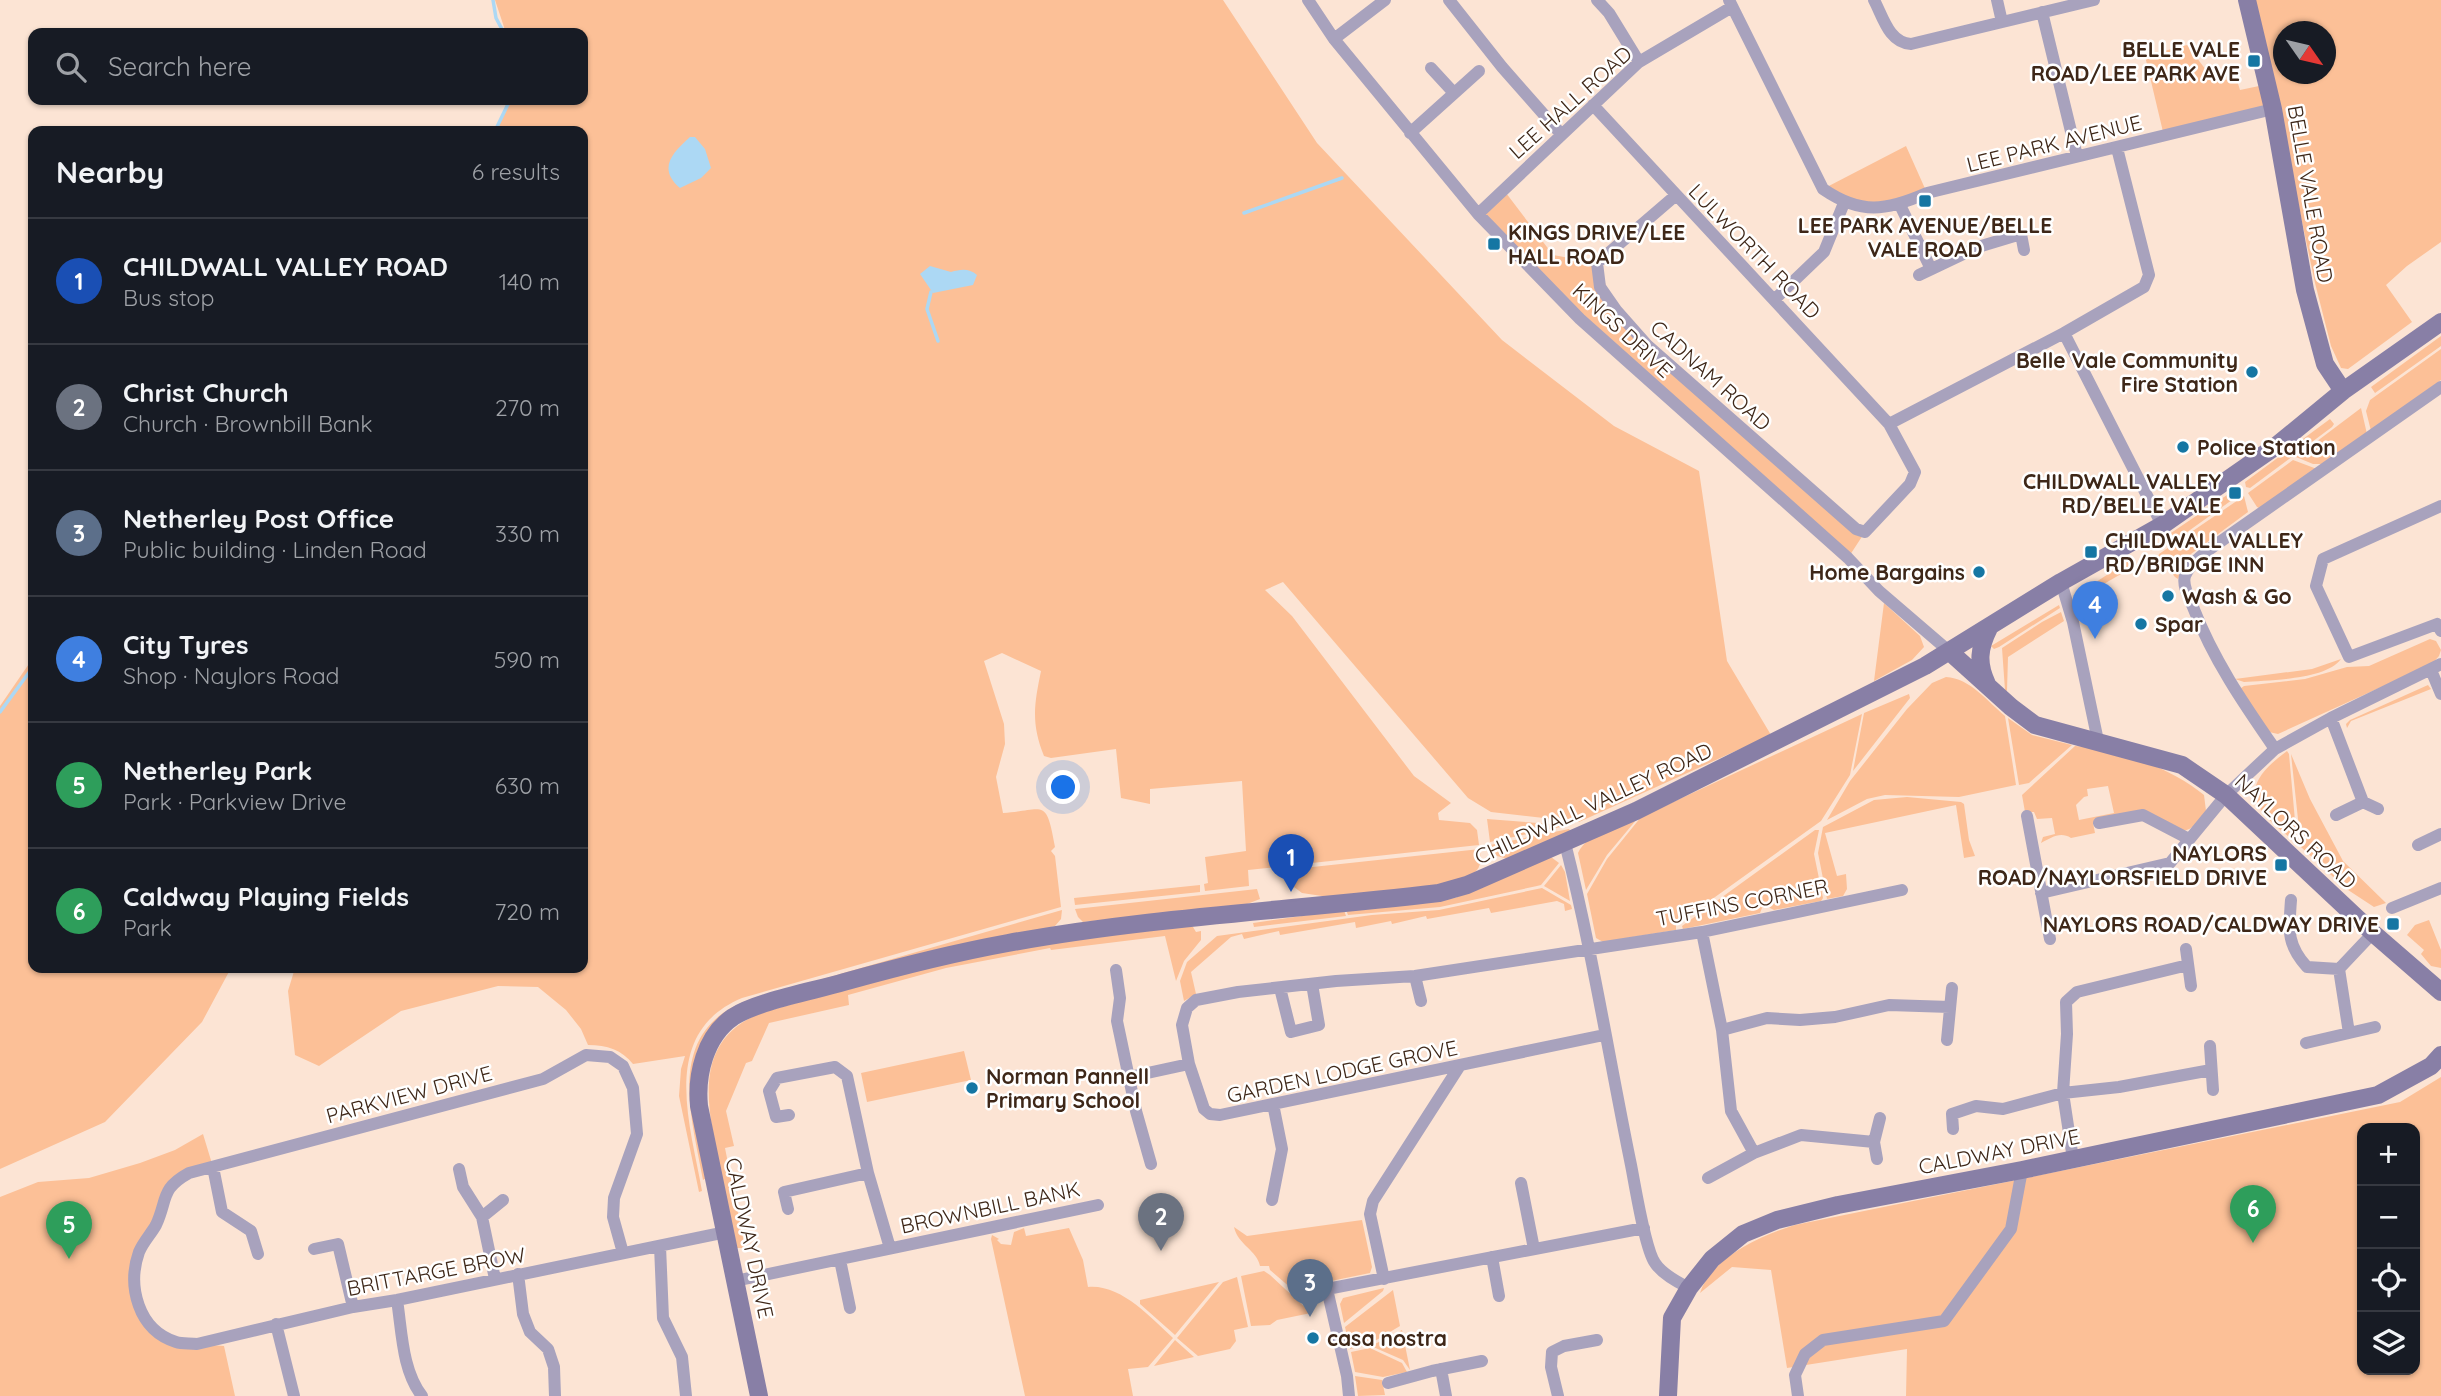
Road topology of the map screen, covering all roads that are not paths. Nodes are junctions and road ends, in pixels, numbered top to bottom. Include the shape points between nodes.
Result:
1 (1308, 0) edge
2 (1449, 0) edge
3 (1597, 0) edge
4 (1874, 0) edge
5 (1997, 0) edge
6 (2094, 0) edge
7 (2247, 0) edge
8 (1382, 1) edge
9 (1731, 4) edge
10 (2042, 12) junction
11 (2002, 22) junction
12 (1334, 39) junction
13 (1639, 62) junction
14 (1431, 68) dead end
15 (1479, 71) dead end
16 (1454, 93) junction
17 (1593, 105) junction
18 (2273, 109) junction
19 (1410, 133) junction
20 (1561, 134) junction
21 (2117, 148) junction
22 (2077, 156) junction
23 (1675, 196) junction
24 (1844, 203) junction
25 (1900, 205) junction
26 (1478, 214) junction
27 (2024, 250) dead end
28 (1775, 299) junction
29 (2441, 322) edge
30 (2064, 334) junction
31 (2441, 387) edge
32 (2343, 391) junction
33 (1889, 424) junction
34 (2441, 506) edge
35 (2162, 525) junction
36 (2061, 582) junction
37 (2440, 626) edge
38 (1989, 628) junction
39 (1950, 652) junction
40 (2436, 667) edge
41 (1987, 685) junction
42 (2441, 694) edge
43 (2331, 718) junction
44 (2098, 741) junction
45 (2275, 749) junction
46 (2226, 795) junction
47 (2363, 802) junction
48 (2378, 809) dead end
49 (2336, 815) dead end
50 (2026, 817) dead end
51 (2099, 823) dead end
52 (2189, 839) junction
53 (2440, 839) edge
54 (1565, 843) junction
55 (2418, 845) dead end
56 (2441, 888) edge
57 (1902, 890) dead end
58 (2041, 893) junction
59 (2291, 900) dead end
60 (2392, 908) dead end
61 (1702, 932) junction
62 (2373, 933) junction
63 (2050, 939) dead end
64 (1589, 948) junction
65 (2186, 949) dead end
66 (2188, 965) junction
67 (2339, 969) junction
68 (1115, 970) dead end
69 (1415, 976) junction
70 (1312, 984) junction
71 (2191, 986) dead end
72 (1952, 988) dead end
73 (2440, 988) edge
74 (1280, 989) junction
75 (1421, 1001) dead end
76 (1950, 1007) junction
77 (2375, 1027) dead end
78 (1722, 1030) junction
79 (2350, 1033) junction
80 (1604, 1035) junction
81 (1947, 1040) dead end
82 (2306, 1043) dead end
83 (2210, 1046) dead end
84 (2441, 1055) edge
85 (1189, 1064) junction
86 (1459, 1067) junction
87 (2211, 1070) junction
88 (1129, 1077) junction
89 (698, 1089) joint
90 (2213, 1090) dead end
91 (2063, 1093) junction
92 (1273, 1104) junction
93 (789, 1115) dead end
94 (1880, 1118) dead end
95 (1953, 1129) dead end
96 (1874, 1142) junction
97 (1754, 1153) junction
98 (1877, 1158) dead end
99 (2073, 1159) junction
100 (1151, 1164) dead end
101 (214, 1167) junction
102 (459, 1169) dead end
103 (2022, 1170) junction
104 (868, 1173) junction
105 (1708, 1178) dead end
106 (1521, 1183) dead end
107 (503, 1200) dead end
108 (1272, 1200) dead end
109 (1098, 1205) dead end
110 (788, 1209) dead end
111 (482, 1217) junction
112 (1644, 1228) junction
113 (726, 1232) junction
114 (660, 1246) junction
115 (890, 1248) junction
116 (1534, 1249) junction
117 (314, 1250) dead end
118 (622, 1253) junction
119 (258, 1254) dead end
120 (1492, 1257) junction
121 (840, 1260) junction
122 (518, 1274) junction
123 (495, 1279) junction
124 (1384, 1279) junction
125 (735, 1280) junction
126 (1689, 1288) junction
127 (1499, 1296) dead end
128 (397, 1300) junction
129 (353, 1307) junction
130 (850, 1308) dead end
131 (276, 1324) junction
132 (156, 1331) joint
133 (1597, 1340) dead end
134 (1482, 1361) dead end
135 (1441, 1370) junction
136 (1388, 1383) dead end
137 (294, 1396) edge
138 (422, 1396) edge
139 (555, 1396) edge
140 (686, 1396) edge
141 (759, 1396) edge
142 (1349, 1396) edge
143 (1446, 1396) edge
144 (1558, 1396) edge
145 (1668, 1396) edge
146 (1798, 1396) edge

1 - 12 street, KINGS DRIVE
2 - 20 street
3 - 13 street
4 - 11 street via 1893,36 1906,44
5 - 11 street
6 - 10 street
7 - 18 main road, BELLE VALE ROAD
8 - 12 street
9 - 13 street, LEE HALL ROAD
9 - 24 street via 1823,189
10 - 11 street
10 - 22 street
12 - 19 street, KINGS DRIVE
13 - 17 street, LEE HALL ROAD
14 - 16 street
15 - 16 street
16 - 19 street
17 - 20 street, LEE HALL ROAD
17 - 23 street, LULWORTH ROAD
18 - 21 street, LEE PARK AVENUE
18 - 32 main road, BELLE VALE ROAD via 2305,290 2325,364
19 - 26 street, KINGS DRIVE
20 - 26 street, LEE HALL ROAD
21 - 22 street, LEE PARK AVENUE
21 - 30 street via 2149,275 2144,287
22 - 25 street, LEE PARK AVENUE via 1927,193
23 - 28 street, LULWORTH ROAD
23 - 33 street, CADNAM ROAD via 1597,263 1600,287 1647,345 1856,529 1865,532 1910,484 1915,472
24 - 25 street, LEE PARK AVENUE via 1875,208
24 - 28 street via 1824,253
25 - 27 street via 1925,272 1978,247 2021,234
26 - 39 street, KINGS DRIVE via 1580,319
28 - 33 street, LULWORTH ROAD
29 - 32 main road, CHILDWALL VALLEY ROAD
30 - 33 street
30 - 35 street
31 - 45 street via 2207,551 2185,577 2206,641
32 - 35 main road, CHILDWALL VALLEY ROAD via 2277,446
34 - 37 street via 2323,559 2316,586 2349,657
35 - 36 main road, CHILDWALL VALLEY ROAD
36 - 38 main road, CHILDWALL VALLEY ROAD
36 - 44 street
38 - 39 main road, CHILDWALL VALLEY ROAD
38 - 41 main road via 1979,660
39 - 41 main road, NAYLORS ROAD
39 - 54 main road, CHILDWALL VALLEY ROAD via 1690,786
40 - 42 street
40 - 43 street
41 - 44 main road, NAYLORS ROAD via 2035,725
43 - 45 street
43 - 47 street
44 - 46 main road, NAYLORS ROAD via 2182,765
45 - 46 street
46 - 52 street
46 - 62 main road, NAYLORS ROAD
47 - 48 street
47 - 49 street
50 - 58 street
51 - 52 street via 2143,815
52 - 58 street via 2169,863
53 - 55 street
54 - 64 street
54 - 89 main road, CHILDWALL VALLEY ROAD via 1439,893 1010,943 945,955 753,1008 734,1017 712,1041 703,1059
56 - 60 street
57 - 61 street, TUFFINS CORNER
58 - 63 street
59 - 67 street via 2289,934 2296,955 2307,967
61 - 64 street, TUFFINS CORNER
61 - 78 street
62 - 67 street
62 - 73 main road, NAYLORS ROAD
64 - 69 street, GARDEN LODGE GROVE
64 - 80 street
65 - 66 street
66 - 71 street
66 - 91 street via 2077,992 2066,1002
67 - 79 street
68 - 88 street via 1120,998 1117,1021
69 - 70 street, GARDEN LODGE GROVE
69 - 75 street
70 - 74 street, GARDEN LODGE GROVE
70 - 74 street via 1319,1025 1291,1032
72 - 76 street
74 - 85 street, GARDEN LODGE GROVE via 1196,1000 1186,1008 1182,1025
76 - 78 street via 1889,1005 1835,1017 1768,1018
76 - 81 street
77 - 79 street
78 - 97 street via 1731,1111
79 - 82 street
80 - 86 street, GARDEN LODGE GROVE
80 - 112 street
83 - 87 street
84 - 99 main road, CALDWAY DRIVE via 2431,1066 2378,1096
85 - 88 street
85 - 92 street, GARDEN LODGE GROVE via 1198,1096 1210,1114
86 - 92 street, GARDEN LODGE GROVE
86 - 124 street via 1373,1201 1370,1214
87 - 90 street
87 - 91 street
88 - 100 street
89 - 113 main road, CALDWAY DRIVE
91 - 95 street via 2003,1109 1976,1106 1952,1114
91 - 99 street
92 - 108 street via 1282,1149
93 - 104 street, BROWNBILL BANK via 776,1117 769,1091 777,1078 835,1067 847,1076
94 - 96 street
96 - 97 street via 1801,1135
96 - 98 street
97 - 105 street
99 - 103 main road, CALDWAY DRIVE
101 - 118 street, PARKVIEW DRIVE via 543,1079 586,1055 610,1057 623,1066 633,1088 638,1134 614,1198 613,1217
101 - 119 street via 222,1212 251,1231
101 - 132 street, PARKVIEW DRIVE via 174,1181 140,1250 133,1290
102 - 111 street via 463,1186
103 - 126 main road, CALDWAY DRIVE via 1777,1220 1743,1234 1712,1259
103 - 146 street via 2011,1229 1944,1321 1822,1340 1805,1354 1795,1375
104 - 110 street via 784,1192
104 - 115 street, BROWNBILL BANK
106 - 116 street
107 - 111 street
109 - 115 street, BROWNBILL BANK
111 - 123 street
112 - 116 street
112 - 126 street via 1654,1262
113 - 114 street, BRITTARGE BROW
113 - 125 main road, CALDWAY DRIVE
114 - 118 street, BRITTARGE BROW
114 - 140 street via 663,1318 682,1357
115 - 121 street, BROWNBILL BANK
116 - 120 street
117 - 129 street via 338,1244
118 - 122 street, BRITTARGE BROW
120 - 124 street
120 - 127 street
121 - 125 street, BROWNBILL BANK
121 - 130 street
122 - 123 street, BRITTARGE BROW
122 - 139 street via 523,1314 530,1332 548,1349 554,1367
123 - 128 street, BRITTARGE BROW
124 - 142 street via 1327,1289
125 - 141 main road, CALDWAY DRIVE
126 - 145 main road, CALDWAY DRIVE via 1672,1318
128 - 129 street, BRITTARGE BROW
128 - 138 street via 406,1360
129 - 131 street, BRITTARGE BROW
131 - 132 street, BRITTARGE BROW via 197,1344 176,1342
131 - 137 street
133 - 144 street via 1552,1352
134 - 135 street
135 - 136 street
135 - 143 street

